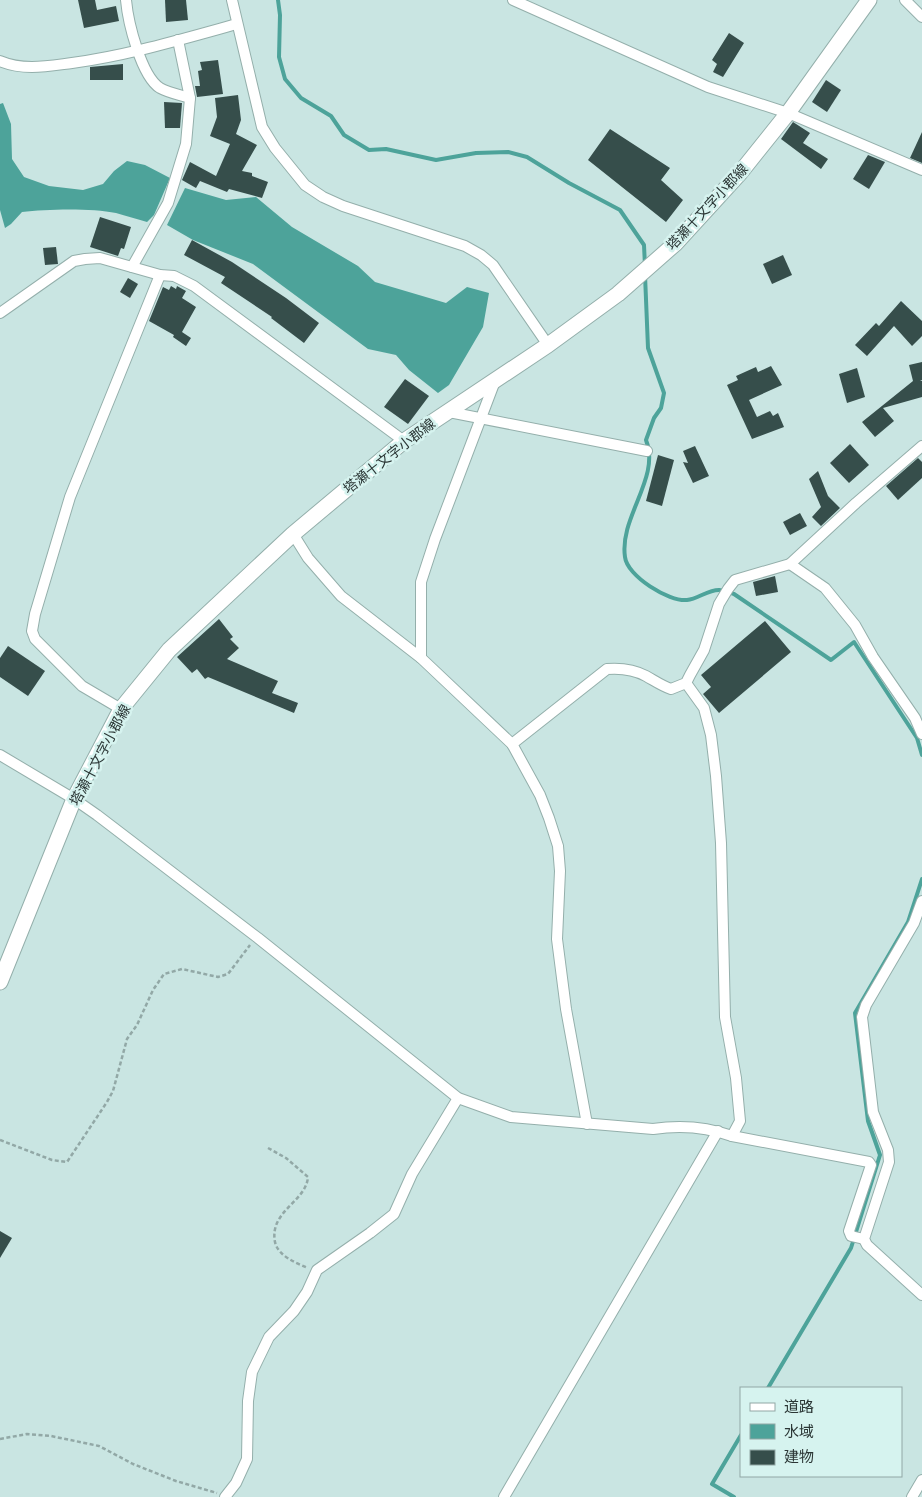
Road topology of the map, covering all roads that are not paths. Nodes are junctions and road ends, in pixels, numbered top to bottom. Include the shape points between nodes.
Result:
1 (126, 0) edge
2 (232, 0) edge
3 (513, 0) edge
4 (869, 0) edge
5 (905, 0) edge
6 (922, 17) edge
7 (237, 24) junction
8 (178, 40) junction
9 (138, 52) junction
10 (0, 62) edge
11 (190, 98) junction
12 (788, 113) junction
13 (922, 170) edge
14 (132, 267) junction
15 (160, 275) junction
16 (0, 313) edge
17 (548, 345) junction
18 (495, 381) junction
19 (448, 412) junction
20 (481, 417) junction
21 (404, 442) junction
22 (922, 446) edge
23 (647, 451) dead end
24 (292, 534) junction
25 (790, 564) junction
26 (421, 658) junction
27 (686, 683) junction
28 (122, 709) junction
29 (922, 734) edge
30 (512, 744) junction
31 (0, 755) edge
32 (74, 800) junction
33 (922, 901) edge
34 (0, 982) edge
35 (458, 1098) junction
36 (587, 1124) junction
37 (718, 1131) junction
38 (732, 1136) junction
39 (864, 1239) junction
40 (922, 1295) edge
41 (922, 1480) edge
42 (226, 1496) edge
43 (504, 1497) edge
44 (912, 1497) edge

1 - 9 street
2 - 7 street
3 - 12 street via 708,87
4 - 12 main road, 塔瀬十文字小郡線
5 - 6 street
7 - 8 street
7 - 17 street via 262,127 305,185 343,206 481,254 493,265
8 - 9 street
8 - 11 street
9 - 10 street via 36,67
9 - 11 street via 151,80 160,88
11 - 14 street via 186,144 168,203
12 - 13 street
12 - 17 main road, 塔瀬十文字小郡線 via 740,173 676,243 618,294
14 - 15 street
14 - 16 street via 100,258 74,261
15 - 21 street via 174,276 194,286
15 - 28 street via 70,497 32,631 35,639 82,686
17 - 18 main road, 塔瀬十文字小郡線
18 - 19 main road, 塔瀬十文字小郡線
18 - 20 street
19 - 20 street
19 - 21 main road, 塔瀬十文字小郡線
20 - 23 street
20 - 26 street via 421,582
21 - 24 main road, 塔瀬十文字小郡線
22 - 25 street
24 - 26 street via 341,596
24 - 28 main road, 塔瀬十文字小郡線 via 169,650
25 - 27 street via 735,580 719,604 704,650
25 - 29 street via 825,588 855,625 872,658 915,718
26 - 30 street
27 - 30 street via 671,689 645,675 620,668 608,669
27 - 38 street via 704,708 716,776 721,843 724,1017 736,1078 740,1121
28 - 32 main road, 塔瀬十文字小郡線
30 - 36 street via 540,794 558,846 557,938
31 - 32 street
32 - 34 main road, 塔瀬十文字小郡線
32 - 35 street via 258,938
33 - 39 street via 914,923 862,1017 873,1112 888,1150 889,1162
35 - 36 street via 511,1117
35 - 42 street via 412,1174 394,1214 317,1270 294,1311 269,1337 252,1372 247,1459
36 - 37 street via 653,1129 672,1126
37 - 38 street
37 - 43 street
38 - 39 street via 869,1162 871,1165 849,1231 851,1236
39 - 40 street
41 - 44 street

